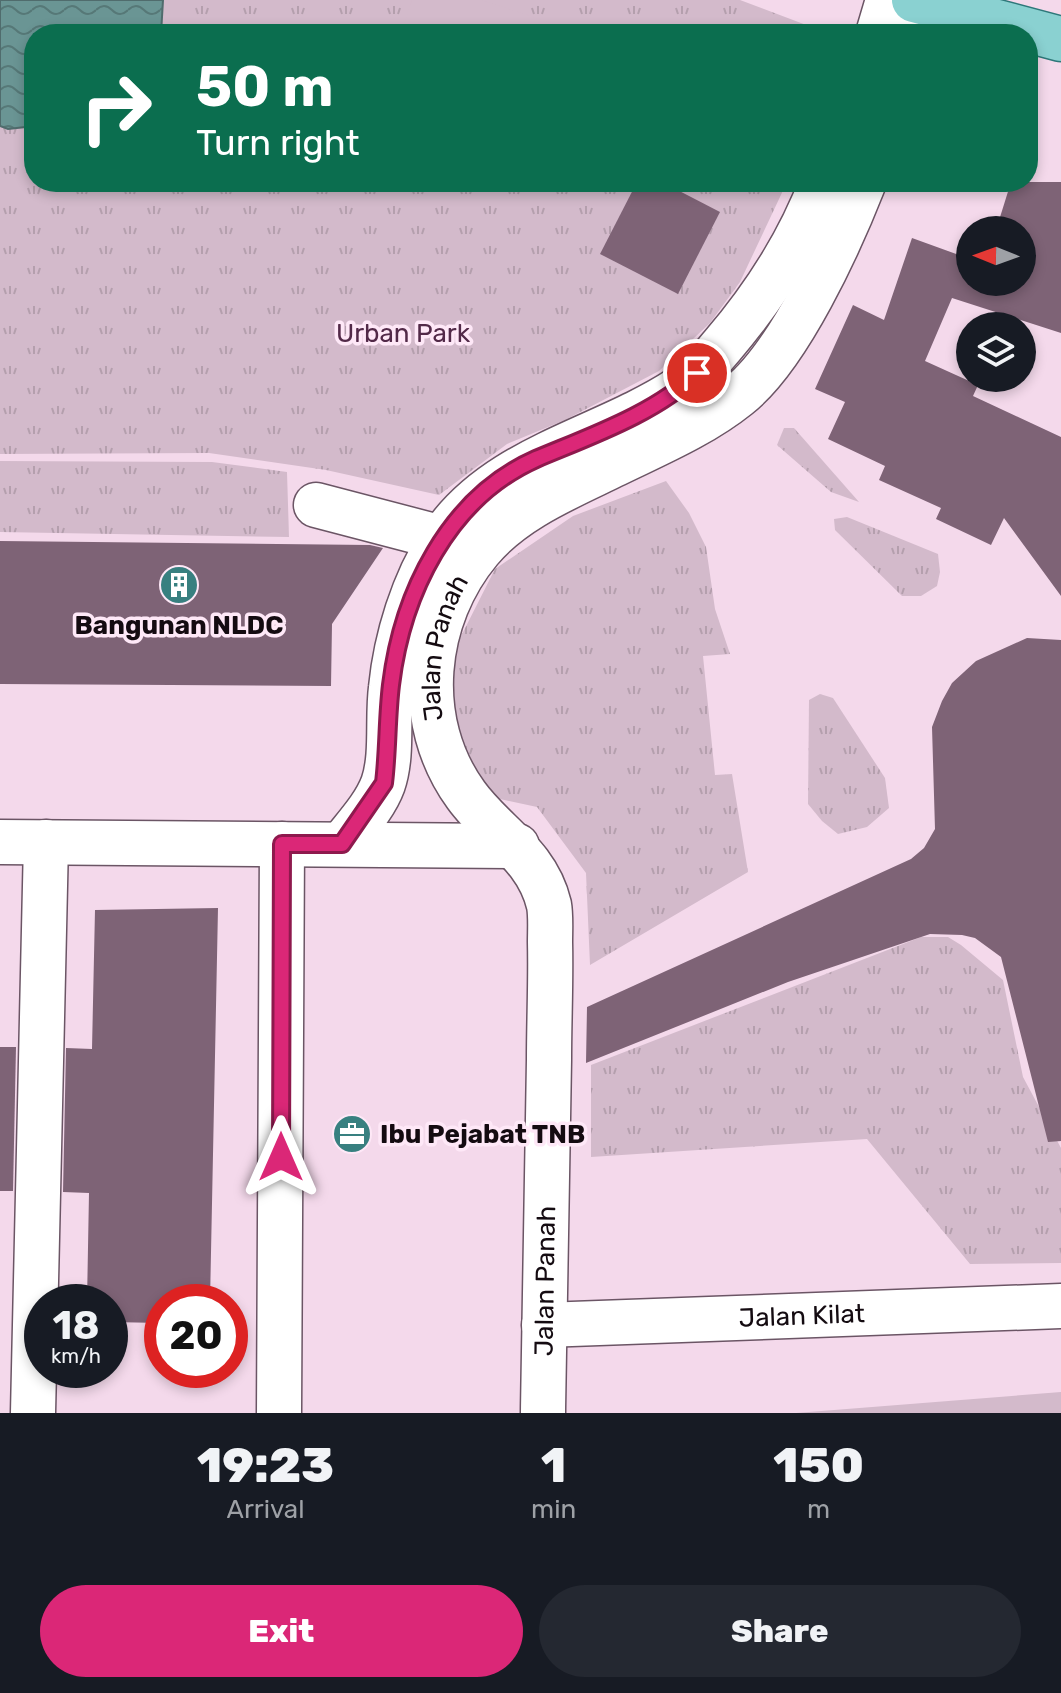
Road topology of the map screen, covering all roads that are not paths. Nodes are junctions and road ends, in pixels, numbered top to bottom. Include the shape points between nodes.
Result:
1 (914, 10) edge
2 (893, 24) edge
3 (985, 24) edge
4 (1038, 34) edge
5 (1061, 39) edge
6 (819, 192) edge
7 (860, 192) edge
8 (542, 479) junction
9 (316, 505) dead end
10 (442, 538) junction
11 (0, 842) edge
12 (46, 842) junction
13 (282, 844) junction
14 (342, 844) junction
15 (517, 846) junction
16 (1061, 1306) edge
17 (544, 1325) junction
18 (33, 1413) edge
19 (279, 1413) edge
20 (543, 1413) edge

1 - 2 street
1 - 3 main road
4 - 5 main road
6 - 8 street, Jalan Panah via 785,261 712,358 682,388 603,431
7 - 8 street, Jalan Panah via 814,291 777,353 740,395 691,427
8 - 10 street, Jalan Panah via 502,479
8 - 15 street, Jalan Panah via 459,577 433,648 430,686 446,760 464,793
9 - 10 street
10 - 14 street, Jalan Panah via 416,591 397,651 384,783
11 - 12 street
12 - 13 street
12 - 18 street
13 - 14 street
13 - 19 street
14 - 15 street
15 - 17 street, Jalan Panah via 536,872 549,906
16 - 17 street, Jalan Kilat
17 - 20 street, Jalan Panah

